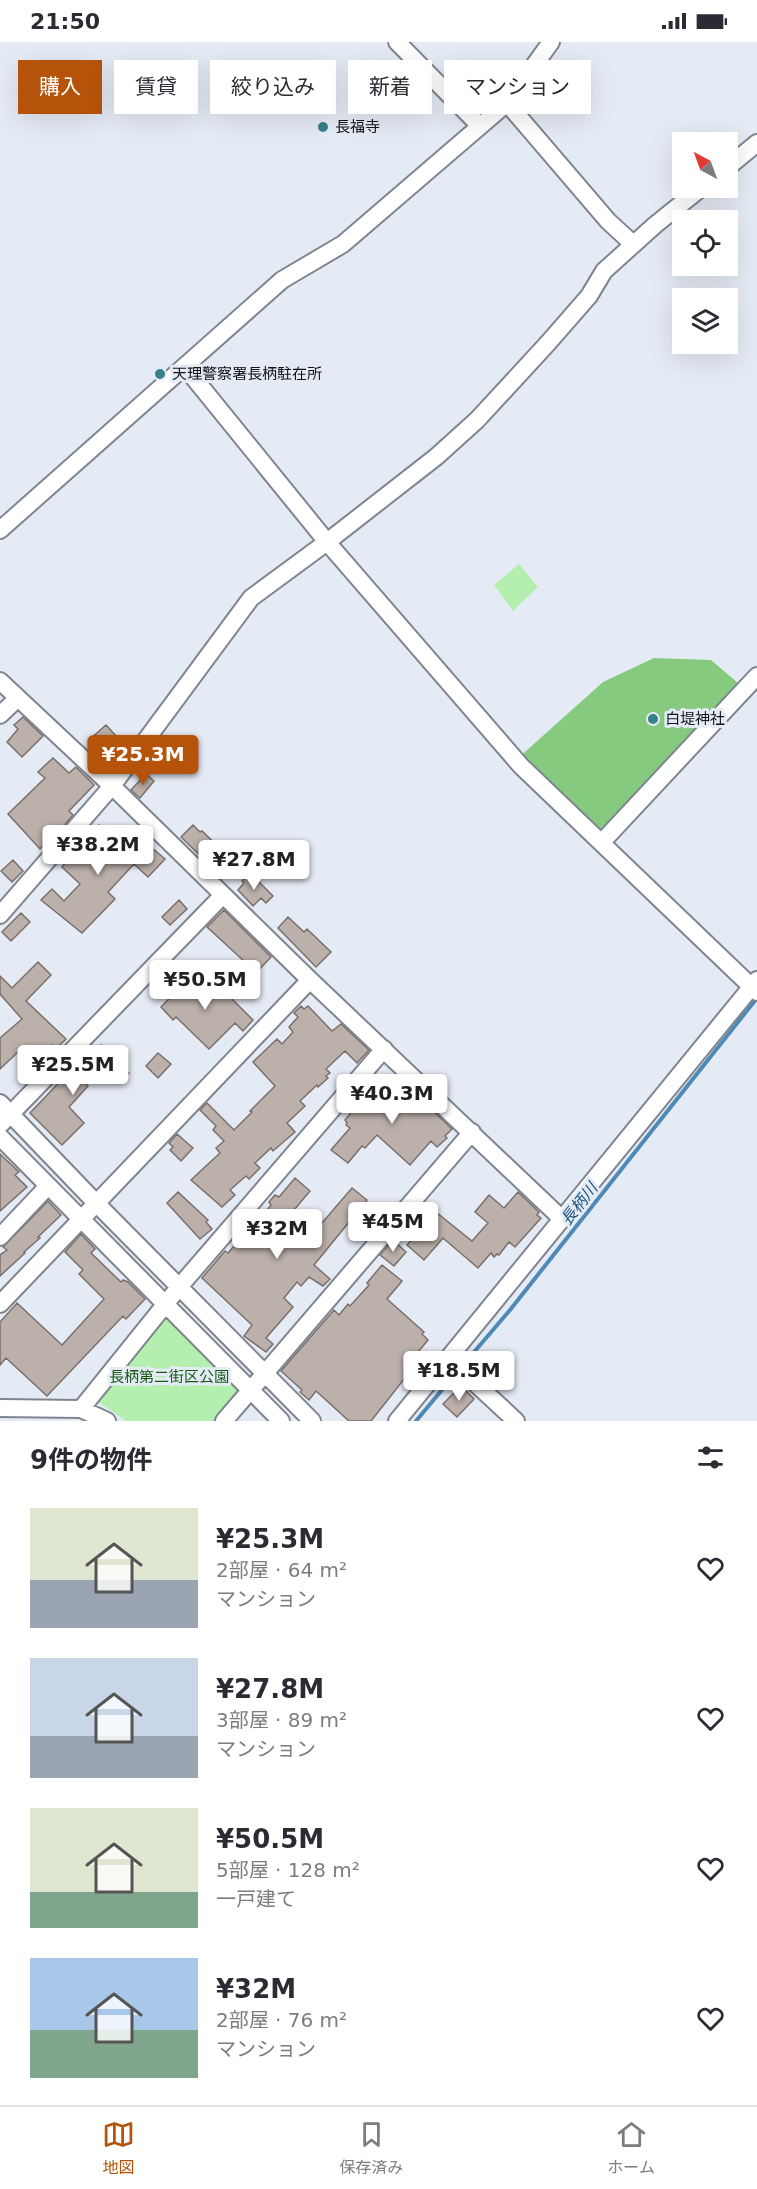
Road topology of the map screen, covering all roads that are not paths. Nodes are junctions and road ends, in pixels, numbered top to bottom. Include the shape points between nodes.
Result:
1 (397, 42) edge
2 (551, 42) edge
3 (538, 60) edge
4 (494, 114) edge
5 (516, 114) edge
6 (479, 126) junction
7 (757, 143) edge
8 (738, 159) edge
9 (689, 198) edge
10 (633, 244) junction
11 (185, 367) junction
12 (5, 526) edge
13 (327, 542) junction
14 (757, 676) edge
15 (0, 681) edge
16 (18, 698) junction
17 (0, 715) edge
18 (112, 786) junction
19 (602, 842) junction
20 (223, 895) junction
21 (0, 915) edge
22 (310, 980) junction
23 (755, 986) edge
24 (384, 1048) junction
25 (4, 1114) edge
26 (472, 1132) junction
27 (0, 1137) edge
28 (48, 1186) junction
29 (96, 1203) junction
30 (81, 1219) junction
31 (562, 1219) junction
32 (0, 1237) edge
33 (180, 1286) junction
34 (0, 1304) edge
35 (165, 1305) junction
36 (449, 1359) junction
37 (266, 1374) junction
38 (250, 1391) junction
39 (0, 1408) edge
40 (81, 1409) junction
41 (107, 1421) edge
42 (224, 1421) edge
43 (281, 1421) edge
44 (312, 1421) edge
45 (397, 1421) edge
46 (516, 1421) edge

1 - 6 street
2 - 3 street
4 - 6 street
5 - 10 street via 608,221
6 - 11 street via 343,244 282,280
7 - 8 street
9 - 10 street
10 - 13 street via 604,271 582,304 477,420
11 - 12 street
11 - 13 street
13 - 18 street via 251,598
13 - 19 street via 521,766
14 - 19 street
15 - 16 street
16 - 17 street
16 - 18 street
18 - 20 street
18 - 21 street
19 - 23 street
20 - 22 street
20 - 25 street
22 - 24 street
22 - 29 street
23 - 31 street
24 - 26 street
24 - 33 street
25 - 29 street
26 - 31 street
26 - 37 street
27 - 28 street
28 - 30 street
28 - 32 street
29 - 30 street
29 - 33 street
30 - 34 street
30 - 35 street
31 - 36 street
33 - 35 street
33 - 37 street
35 - 38 street
35 - 40 street
36 - 45 street
36 - 46 street
37 - 38 street
37 - 44 street
38 - 42 street
38 - 43 street
39 - 40 street
40 - 41 street

